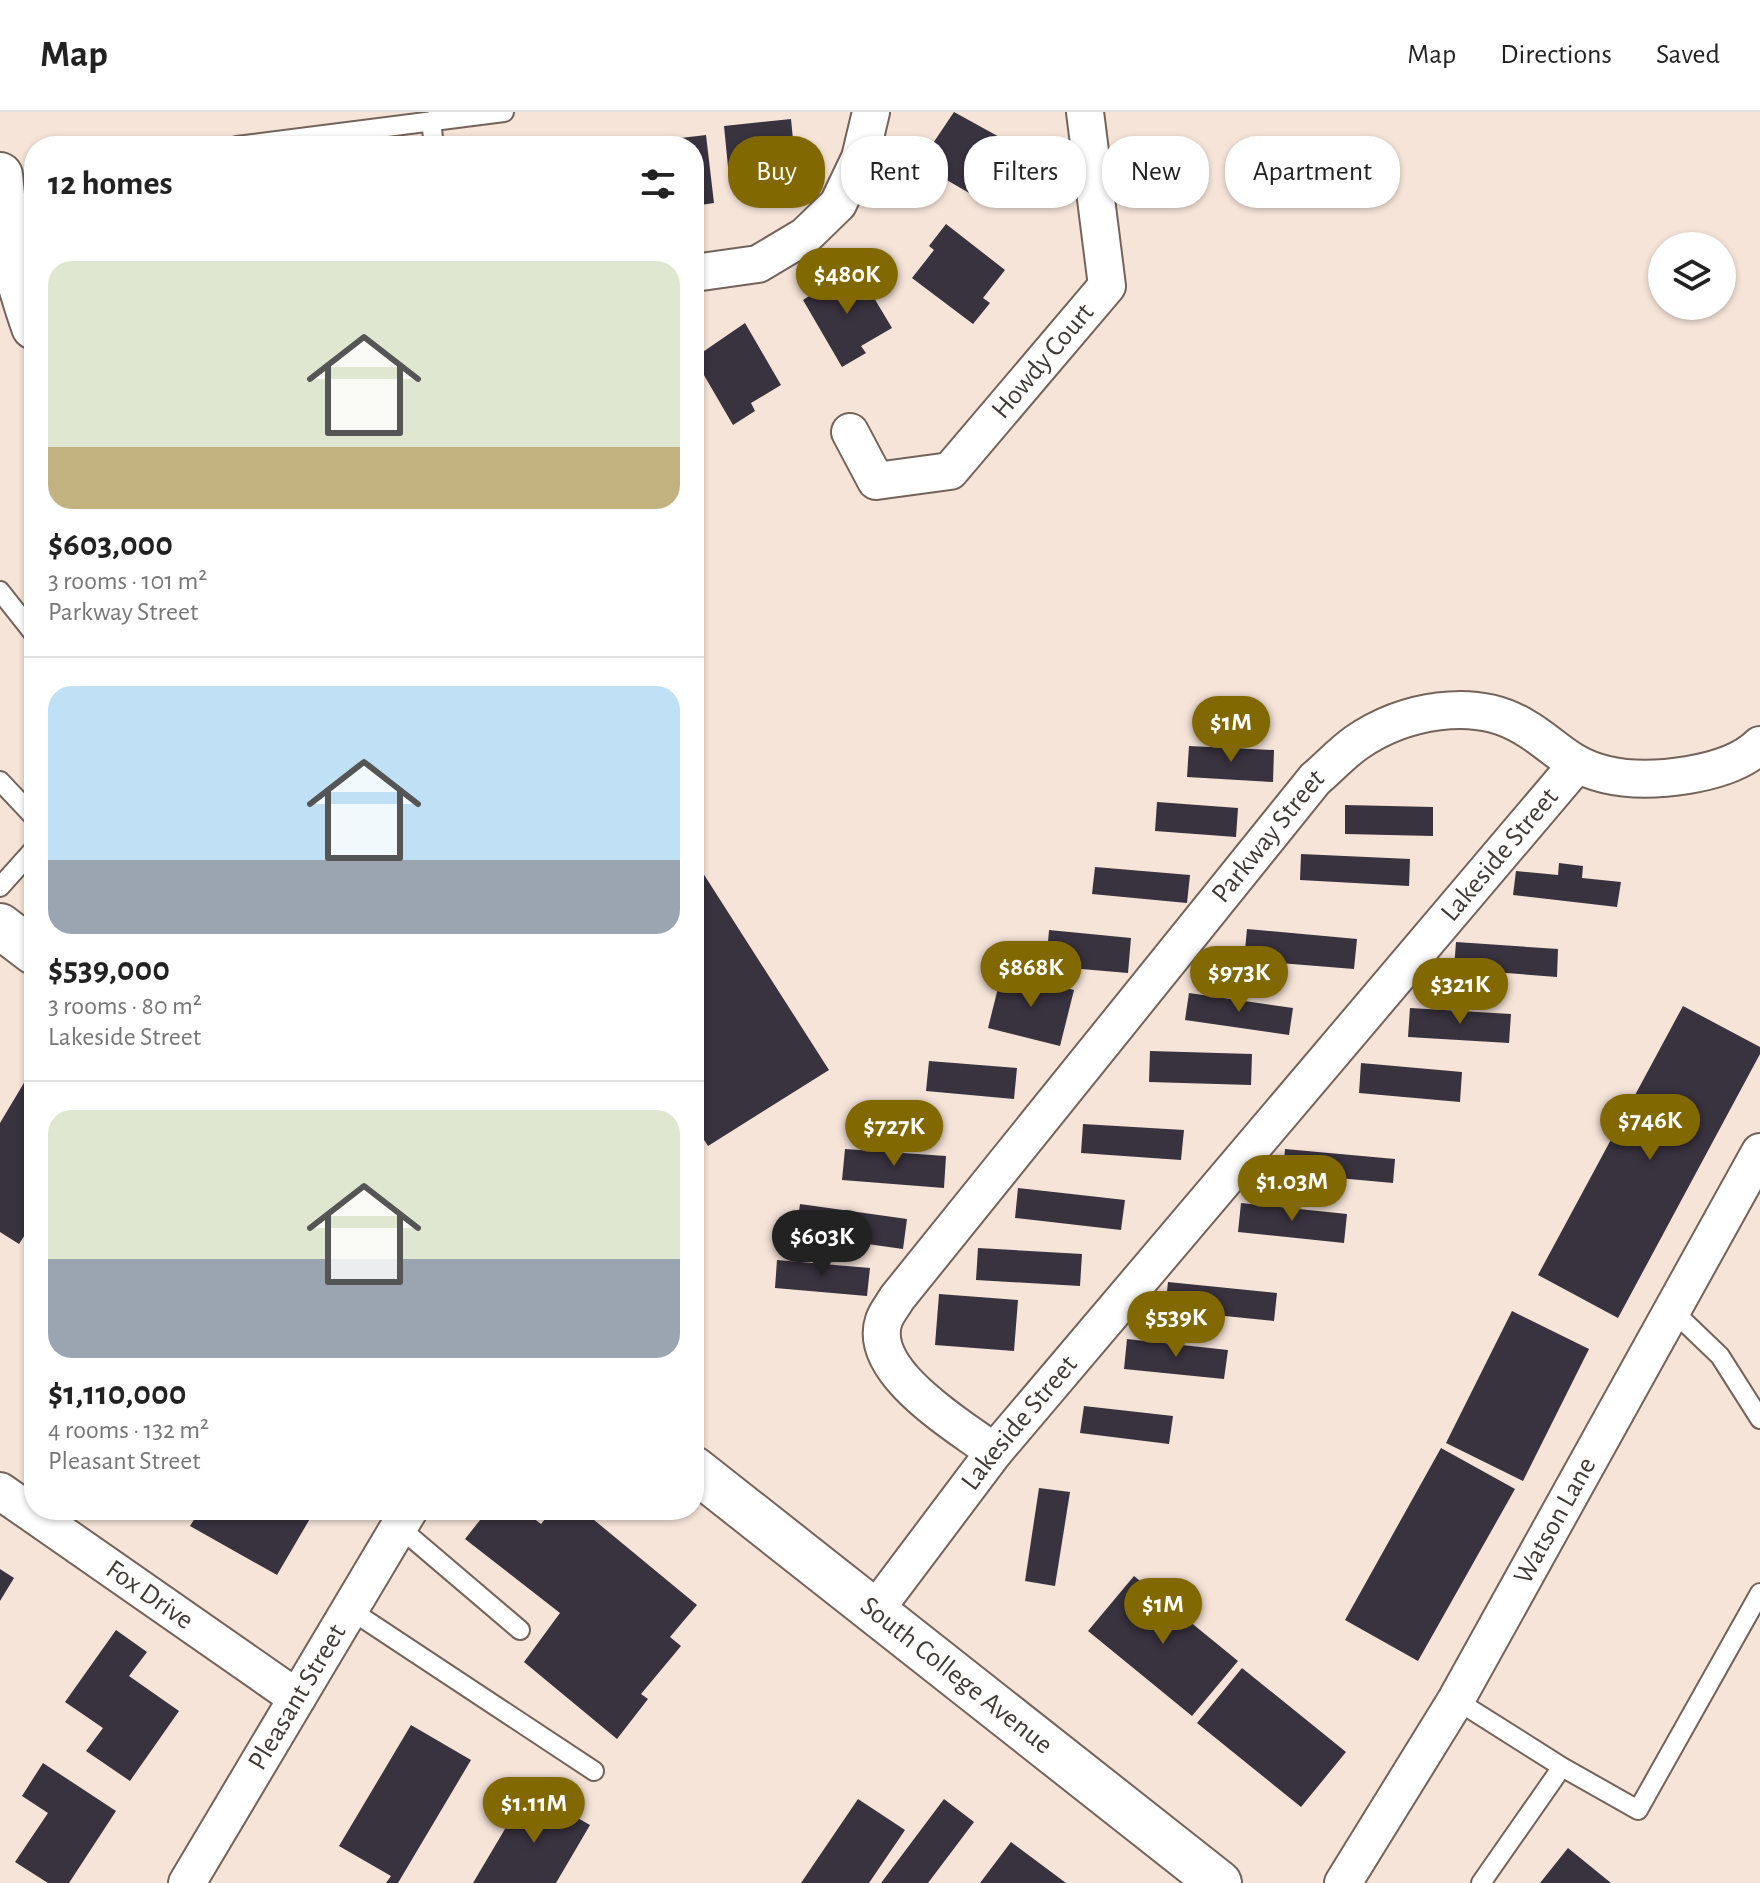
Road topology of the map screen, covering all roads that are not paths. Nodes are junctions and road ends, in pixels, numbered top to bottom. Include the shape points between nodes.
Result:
1 (504, 112) edge
2 (871, 112) edge
3 (1085, 112) edge
4 (431, 121) junction
5 (315, 136) edge
6 (433, 136) edge
7 (0, 175) edge
8 (704, 272) edge
9 (24, 297) edge
10 (850, 432) dead end
11 (0, 591) edge
12 (24, 621) edge
13 (1760, 745) edge
14 (1577, 764) junction
15 (0, 781) edge
16 (24, 806) edge
17 (24, 860) edge
18 (0, 887) edge
19 (0, 926) edge
20 (24, 944) edge
21 (1760, 1152) edge
22 (1671, 1309) junction
23 (1760, 1419) edge
24 (994, 1452) junction
25 (704, 1477) edge
26 (0, 1491) edge
27 (24, 1508) edge
28 (42, 1520) edge
29 (403, 1520) edge
30 (406, 1520) edge
31 (1760, 1593) edge
32 (349, 1609) junction
33 (873, 1613) junction
34 (1753, 1622) edge
35 (520, 1630) dead end
36 (297, 1698) junction
37 (1456, 1700) junction
38 (1562, 1767) junction
39 (594, 1771) dead end
40 (187, 1883) edge
41 (1219, 1883) edge
42 (1343, 1883) edge
43 (1481, 1883) edge

1 - 4 lane
2 - 8 street via 860,158 838,204 805,236 758,264
3 - 10 street, Howdy Court via 1107,286 950,471 876,481
4 - 5 lane
4 - 6 lane
7 - 9 main road via 2,207
11 - 12 lane
13 - 14 street, Lakeside Street via 1710,771 1663,779 1621,778
14 - 24 street, Lakeside Street
14 - 24 street, Parkway Street via 1522,725 1478,710 1434,712 1399,720 1357,743 1315,779 883,1322 890,1365
15 - 16 lane
17 - 18 lane
19 - 20 main road
21 - 22 street, Watson Lane
22 - 23 lane via 1720,1356
22 - 37 street, Watson Lane
24 - 33 street, Lakeside Street
25 - 33 main road, South College Avenue
26 - 27 street, Fox Drive
28 - 36 street, Fox Drive
29 - 32 street, Pleasant Street
30 - 35 lane
31 - 34 lane
32 - 36 street, Pleasant Street
32 - 39 lane
33 - 41 main road, South College Avenue
34 - 38 lane via 1638,1810
36 - 40 street, Pleasant Street
37 - 38 lane
37 - 42 street, Watson Lane
38 - 43 lane

